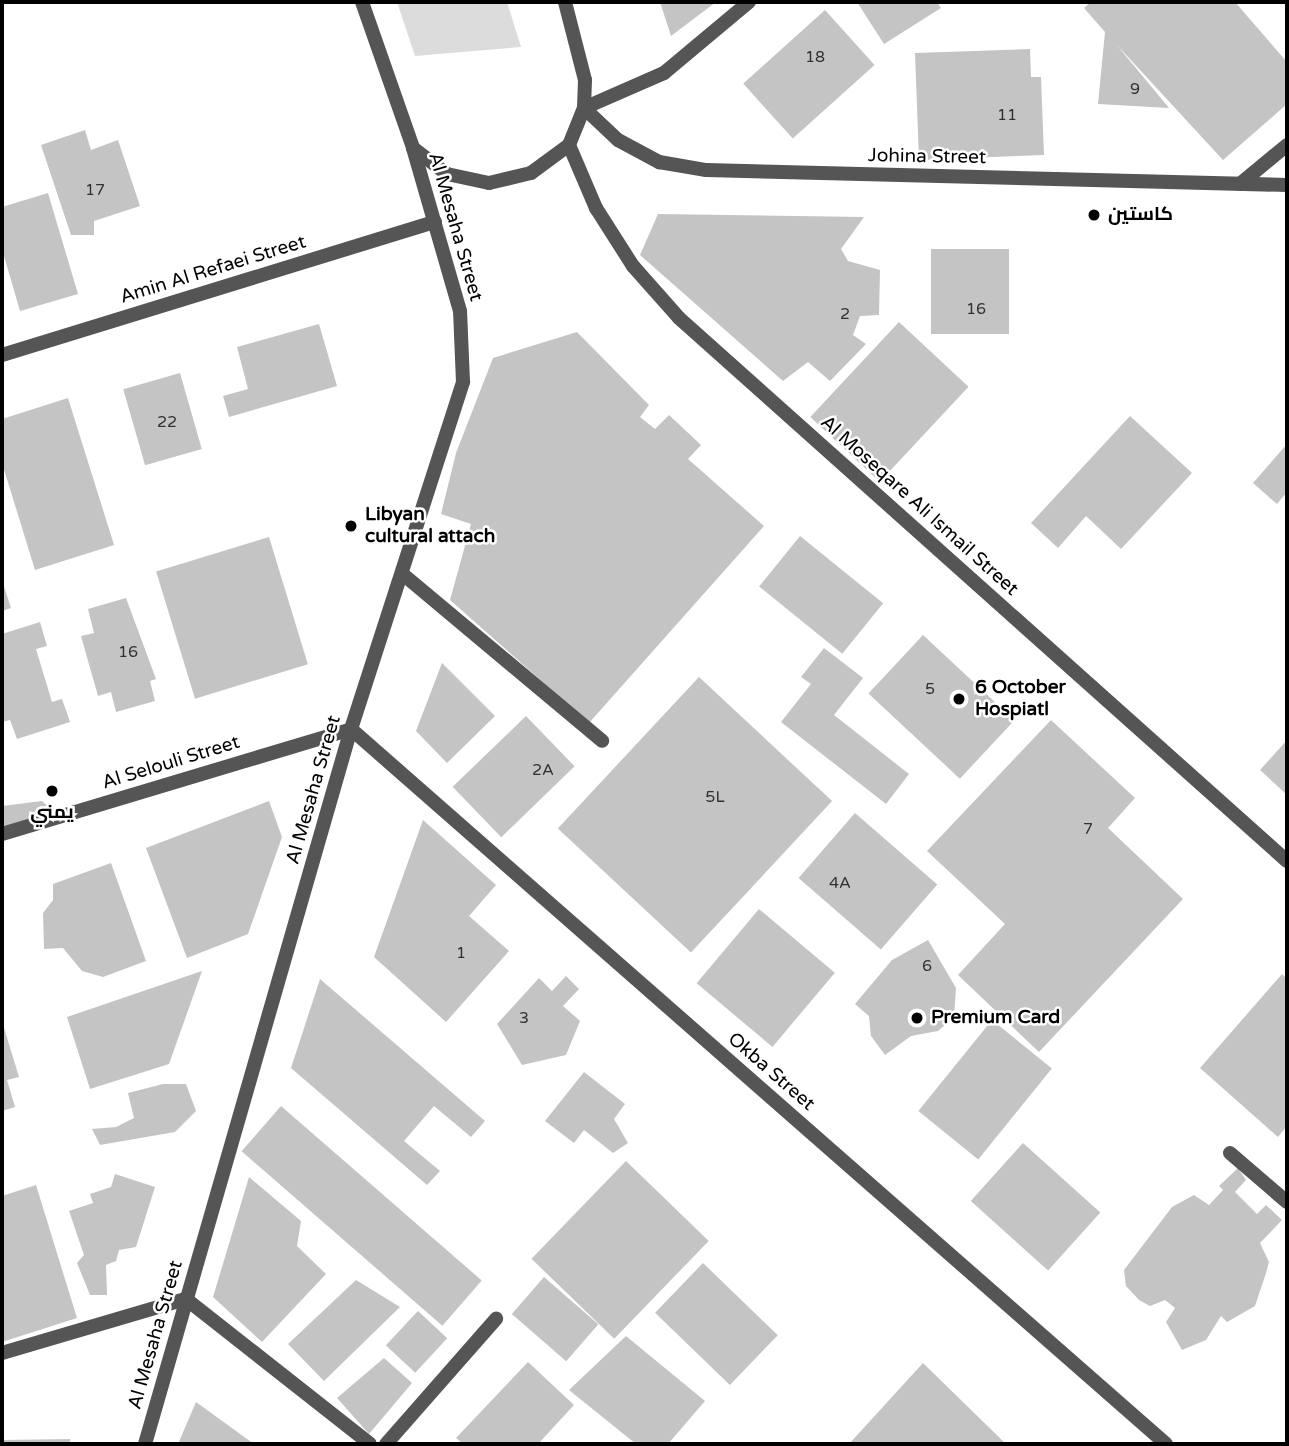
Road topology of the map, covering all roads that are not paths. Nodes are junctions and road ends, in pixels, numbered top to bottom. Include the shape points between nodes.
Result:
1 (362, 2) edge
2 (565, 2) edge
3 (749, 2) edge
4 (584, 108) junction
5 (569, 145) junction
6 (1287, 145) edge
7 (413, 148) junction
8 (1240, 184) junction
9 (1287, 184) edge
10 (435, 222) junction
11 (2, 355) edge
12 (405, 576) junction
13 (351, 729) junction
14 (602, 741) dead end
15 (2, 834) edge
16 (1287, 861) edge
17 (1230, 1153) dead end
18 (1287, 1202) edge
19 (186, 1300) junction
20 (496, 1319) dead end
21 (2, 1353) edge
22 (145, 1444) edge
23 (370, 1444) edge
24 (386, 1444) edge
25 (1166, 1444) edge

1 - 7 street, Al Mesaha Street
2 - 4 street via 585,80
3 - 4 street via 663,74
4 - 5 street
4 - 8 street, Johina Street via 618,140 659,162 706,170
5 - 7 street via 531,173 489,183 447,174
5 - 16 street, Al Moseqare Ali Ismail Street via 596,208 633,266 679,318
6 - 8 street
7 - 10 street, Al Mesaha Street
8 - 9 street, Johina Street
10 - 11 street, Amin Al Refaei Street
10 - 12 street, Al Mesaha Street via 460,311 463,382
12 - 13 street, Al Mesaha Street
12 - 14 street
13 - 15 street, Al Selouli Street
13 - 19 street, Al Mesaha Street
13 - 25 street, Okba Street
17 - 18 street
19 - 21 street
19 - 22 street, Al Mesaha Street
19 - 23 street
20 - 24 street

